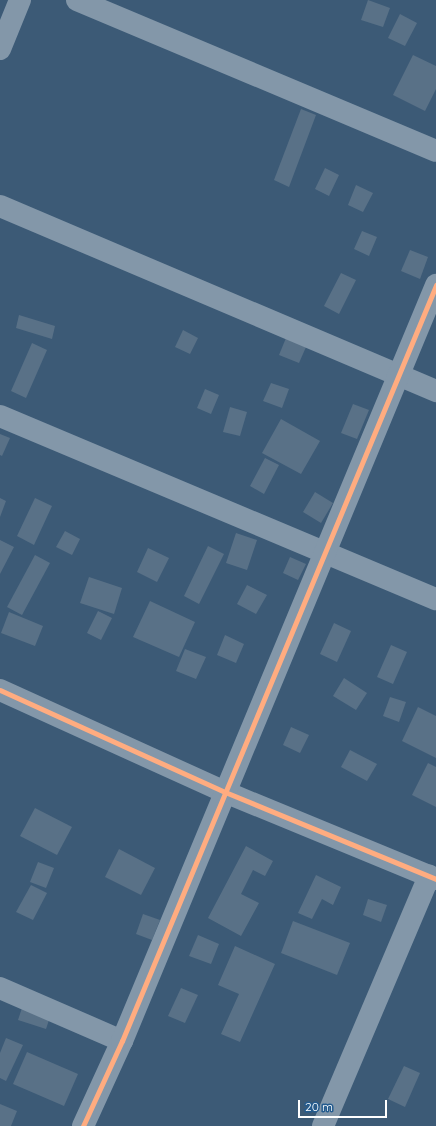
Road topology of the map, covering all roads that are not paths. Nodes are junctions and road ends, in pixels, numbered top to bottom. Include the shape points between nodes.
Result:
1 (20, 0) edge
2 (77, 0) edge
3 (0, 49) edge
4 (436, 151) edge
5 (0, 206) edge
6 (436, 285) edge
7 (399, 376) junction
8 (436, 391) edge
9 (0, 416) edge
10 (324, 552) junction
11 (436, 599) edge
12 (0, 690) edge
13 (225, 792) junction
14 (433, 877) edge
15 (0, 988) edge
16 (122, 1041) junction
17 (82, 1126) edge
18 (323, 1126) edge

1 - 3 street
2 - 4 street
5 - 7 street
6 - 7 street
7 - 8 street
7 - 10 street
9 - 10 street
10 - 11 street
10 - 13 street
12 - 13 street
13 - 14 street
13 - 16 street
14 - 18 street
15 - 16 street
16 - 17 street

